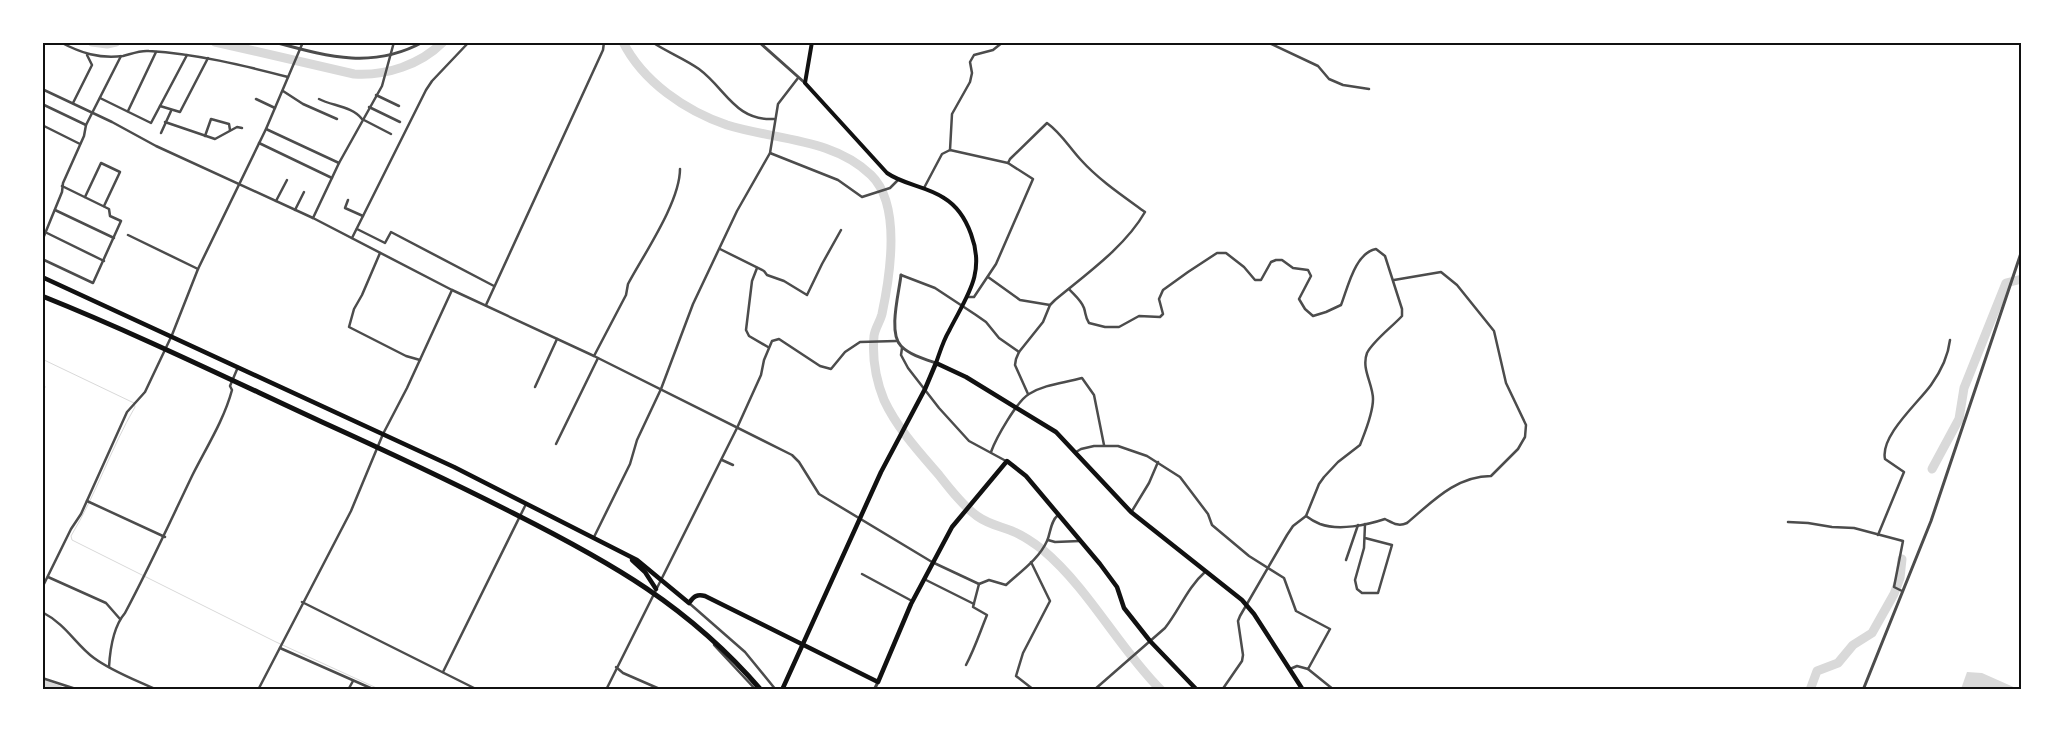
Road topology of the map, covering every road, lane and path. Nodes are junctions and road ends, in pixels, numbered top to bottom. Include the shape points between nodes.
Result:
1 (45, 42) edge
2 (60, 42) edge
3 (274, 42) edge
4 (304, 42) edge
5 (394, 42) edge
6 (423, 42) edge
7 (469, 42) edge
8 (604, 42) edge
9 (652, 42) edge
10 (759, 42) edge
11 (812, 42) edge
12 (1003, 42) edge
13 (1267, 42) edge
14 (42, 47) edge
15 (300, 51) junction
16 (156, 52) junction
17 (87, 55) junction
18 (187, 55) junction
19 (121, 56) junction
20 (391, 57) junction
21 (208, 58) junction
22 (289, 76) junction
23 (798, 78) junction
24 (805, 83) junction
25 (42, 89) edge
26 (1369, 89) dead end
27 (283, 91) junction
28 (376, 95) junction
29 (100, 98) junction
30 (256, 99) dead end
31 (319, 99) dead end
32 (42, 104) edge
33 (73, 104) junction
34 (160, 106) junction
35 (400, 106) dead end
36 (369, 107) junction
37 (275, 108) junction
38 (171, 111) junction
39 (128, 112) junction
40 (93, 114) junction
41 (337, 119) dead end
42 (362, 119) junction
43 (774, 121) junction
44 (165, 122) junction
45 (400, 122) dead end
46 (42, 124) edge
47 (86, 125) junction
48 (242, 128) dead end
49 (266, 129) junction
50 (230, 130) junction
51 (161, 133) dead end
52 (391, 134) dead end
53 (205, 136) junction
54 (259, 143) junction
55 (80, 144) junction
56 (950, 150) junction
57 (770, 153) junction
58 (339, 163) junction
59 (1008, 164) junction
60 (680, 169) dead end
61 (332, 178) junction
62 (288, 180) dead end
63 (899, 180) junction
64 (239, 184) junction
65 (62, 186) junction
66 (924, 188) junction
67 (304, 192) dead end
68 (85, 197) junction
69 (348, 200) dead end
70 (276, 201) junction
71 (104, 206) junction
72 (55, 210) junction
73 (295, 210) junction
74 (363, 216) junction
75 (313, 218) junction
76 (357, 229) junction
77 (842, 230) dead end
78 (46, 232) junction
79 (128, 234) dead end
80 (114, 238) junction
81 (352, 238) junction
82 (42, 241) edge
83 (720, 249) junction
84 (2022, 250) edge
85 (380, 253) junction
86 (42, 259) edge
87 (104, 261) junction
88 (758, 268) junction
89 (198, 269) junction
90 (901, 275) joint
91 (988, 276) junction
92 (42, 277) edge
93 (1394, 280) junction
94 (494, 286) junction
95 (1068, 289) junction
96 (452, 290) junction
97 (42, 296) edge
98 (968, 297) junction
99 (486, 305) junction
100 (1050, 305) junction
101 (963, 307) junction
102 (172, 335) junction
103 (557, 339) junction
104 (1950, 340) dead end
105 (896, 341) junction
106 (768, 347) junction
107 (902, 348) junction
108 (1019, 352) junction
109 (596, 357) junction
110 (420, 360) junction
111 (936, 363) junction
112 (238, 367) junction
113 (42, 386) edge
114 (535, 388) dead end
115 (661, 389) junction
116 (925, 389) junction
117 (42, 391) edge
118 (1028, 394) junction
119 (1017, 407) junction
120 (737, 428) junction
121 (383, 434) junction
122 (556, 444) dead end
123 (1104, 445) junction
124 (991, 452) junction
125 (1076, 452) junction
126 (722, 460) junction
127 (1008, 461) junction
128 (1158, 462) junction
129 (733, 465) dead end
130 (89, 501) junction
131 (526, 504) junction
132 (1131, 512) junction
133 (1058, 516) junction
134 (1306, 516) junction
135 (860, 520) junction
136 (1788, 522) dead end
137 (1366, 524) junction
138 (1358, 525) junction
139 (165, 536) junction
140 (1878, 536) junction
141 (593, 538) junction
142 (1365, 538) junction
143 (1047, 541) junction
144 (1080, 541) junction
145 (620, 552) junction
146 (1346, 560) dead end
147 (932, 562) junction
148 (1031, 562) junction
149 (1268, 568) junction
150 (1207, 571) junction
151 (862, 574) dead end
152 (48, 576) junction
153 (924, 579) junction
154 (661, 581) junction
155 (979, 584) junction
156 (42, 588) edge
157 (656, 589) junction
158 (1903, 591) junction
159 (912, 601) junction
160 (302, 602) junction
161 (689, 602) junction
162 (974, 604) junction
163 (1247, 605) junction
164 (42, 612) edge
165 (120, 620) junction
166 (1150, 641) junction
167 (803, 645) junction
168 (281, 646) junction
169 (966, 665) dead end
170 (108, 667) junction
171 (616, 667) junction
172 (1290, 669) junction
173 (1308, 669) junction
174 (443, 672) junction
175 (42, 678) edge
176 (353, 681) junction
177 (878, 682) junction
178 (79, 690) edge
179 (157, 690) edge
180 (258, 690) edge
181 (348, 690) edge
182 (375, 690) edge
183 (478, 690) edge
184 (606, 690) edge
185 (662, 690) edge
186 (756, 690) edge
187 (761, 690) edge
188 (776, 690) edge
189 (782, 690) edge
190 (874, 690) edge
191 (1034, 690) edge
192 (1094, 690) edge
193 (1197, 690) edge
194 (1222, 690) edge
195 (1303, 690) edge
196 (1334, 690) edge
197 (1863, 690) edge

1 - 14 street
2 - 17 street
3 - 15 street
4 - 15 street
5 - 20 street
6 - 20 street
7 - 74 street via 426,90
8 - 94 street
9 - 43 street via 702,71 743,112
10 - 23 street
11 - 24 main road
12 - 56 street via 994,50 974,55 970,62 970,82 952,114
13 - 26 street via 1318,66 1329,79 1342,85
15 - 20 street via 357,59
15 - 22 street
16 - 18 street
16 - 19 street
16 - 39 street
17 - 19 street
17 - 33 street via 92,65
18 - 21 street
18 - 34 street
19 - 29 street
20 - 28 street
21 - 22 street
21 - 38 street via 180,112
22 - 27 street
23 - 24 street
23 - 43 street via 783,95
24 - 63 main road via 888,173
25 - 33 street
27 - 37 street
27 - 41 street
28 - 35 street
28 - 36 street
29 - 39 street
29 - 40 street
30 - 37 street
31 - 42 street
32 - 47 street
33 - 40 street
34 - 38 street
34 - 39 street via 151,123
36 - 42 street
36 - 45 street
37 - 49 street
38 - 44 street
40 - 47 street
40 - 64 street
42 - 52 street
42 - 58 street
43 - 57 street
44 - 51 street
44 - 53 street
46 - 55 street
47 - 55 street
48 - 50 street
49 - 54 street
49 - 58 street
50 - 53 street via 215,139
50 - 53 street via 229,124 211,119
54 - 61 street
54 - 64 street
55 - 65 street
56 - 59 street
56 - 66 street via 942,154
57 - 63 street via 838,180 862,196 890,188
57 - 83 street
58 - 61 street
59 - 91 street via 1033,179
59 - 95 street via 1010,158 1047,122 1059,131 1098,176 1145,212 1107,256
60 - 109 street via 678,187 665,217 628,284 626,295
61 - 75 street
62 - 70 street
63 - 66 main road
64 - 70 street
64 - 89 street
65 - 68 street
65 - 72 street
66 - 98 main road via 951,204 969,228 977,266
67 - 73 street
68 - 71 street
68 - 71 street via 102,163 120,172
69 - 74 street via 345,208
70 - 73 street
71 - 80 street via 110,209 110,216 121,221
72 - 78 street
72 - 80 street
73 - 75 street
74 - 76 street
75 - 81 street
76 - 81 street
76 - 94 street via 385,243 391,232
77 - 88 street via 807,295
78 - 82 street
78 - 87 street
79 - 89 street
80 - 87 street
81 - 85 street
83 - 88 street
83 - 115 street via 693,304
84 - 158 street via 1931,521
85 - 96 street
85 - 110 street via 348,327
86 - 87 street via 94,283
88 - 106 street via 752,281 746,330 749,336
89 - 102 street
90 - 101 street via 935,288
90 - 105 street via 894,330
91 - 98 street via 974,297
91 - 100 street via 1020,300
92 - 102 main road
93 - 95 street via 1386,256 1372,250 1359,261 1341,305 1313,316 1299,299 1311,276 1308,270 1293,268 1282,260 1276,260 1271,262 1261,280 1255,280 1231,256 1217,253 1163,290 1159,298 1163,311 1160,317 1139,316 1126,324 1111,327 1090,323 1080,301
93 - 134 street via 1402,316 1367,354 1366,370 1373,397 1360,445 1324,477
93 - 137 street via 1441,272 1457,285 1494,331 1503,374 1526,425 1525,434 1518,449 1491,476 1480,476 1454,485 1402,525 1385,519
94 - 99 street
95 - 100 street
96 - 99 street
96 - 110 street
97 - 187 highway via 382,449 589,553 652,590 683,614 740,665
98 - 101 main road
99 - 103 street
100 - 108 street via 1043,322
101 - 108 street via 986,322 999,338
101 - 111 main road via 948,332
102 - 112 main road
102 - 130 street via 145,392 127,412
103 - 109 street
103 - 114 street
104 - 140 street via 1947,358 1938,375 1894,430 1884,452 1885,459 1904,472
105 - 106 street via 860,342 845,352 831,370 779,339
105 - 107 street
106 - 120 street via 761,375
107 - 111 street
107 - 116 street via 901,355 908,368
108 - 118 street via 1015,366
109 - 115 street
109 - 122 street
110 - 121 street
111 - 116 main road
111 - 119 main road
112 - 121 main road
112 - 139 street via 230,386 230,399
113 - 117 street
115 - 120 street
115 - 141 street via 637,440 630,464
116 - 124 street via 968,442
116 - 135 main road
118 - 119 street
118 - 123 street via 1082,378 1094,395
119 - 124 street via 996,438
119 - 125 main road via 1056,432
120 - 126 street
120 - 135 street via 792,455 819,494
121 - 131 main road
121 - 160 street via 350,511
123 - 125 street via 1081,448
123 - 128 street via 1118,446
124 - 127 street
125 - 132 main road
126 - 129 street
126 - 154 street
127 - 133 main road via 1026,476
127 - 147 main road via 963,512
128 - 132 street
128 - 149 street via 1187,485 1212,525
130 - 139 street
130 - 152 street
131 - 141 main road
131 - 174 street
132 - 150 main road
133 - 143 street
133 - 144 main road
134 - 138 street via 1331,526
134 - 149 street via 1293,526
135 - 147 street
135 - 167 main road
136 - 140 street via 1854,528
137 - 138 street
137 - 142 street
138 - 146 street
139 - 165 street
140 - 158 street via 1903,541 1896,588
141 - 145 main road
142 - 142 street via 1355,580 1357,589 1362,593 1378,593 1392,545
143 - 144 street
143 - 148 street
144 - 166 main road via 1117,587 1124,608
145 - 154 main road via 640,562
145 - 157 main road via 639,566
147 - 153 main road
147 - 155 street
148 - 155 street via 1006,585 989,580
148 - 191 street via 1050,601 1023,653 1016,676
149 - 163 street
149 - 173 street via 1284,578 1299,614 1330,629
150 - 163 main road
150 - 166 street via 1189,588 1165,628
151 - 159 street
152 - 156 street
152 - 165 street via 106,603
153 - 159 main road
153 - 162 street
154 - 157 street
154 - 161 main road
155 - 162 street
157 - 171 street
157 - 186 street via 666,603 708,639
158 - 197 street
159 - 177 main road
160 - 168 street
160 - 174 street
161 - 167 main road via 693,597 705,596
161 - 188 street via 745,652
162 - 169 street via 973,607 987,615
163 - 172 main road
163 - 194 street via 1238,621 1242,661
164 - 170 street via 62,624 93,658
165 - 170 street
166 - 192 street
166 - 193 main road
167 - 177 main road
167 - 189 main road
168 - 176 street
168 - 180 street
170 - 179 street
171 - 184 street
171 - 185 street
172 - 173 street via 1297,666
172 - 195 main road
173 - 196 street
174 - 183 street
175 - 178 street
176 - 181 street
176 - 182 street
177 - 190 street

